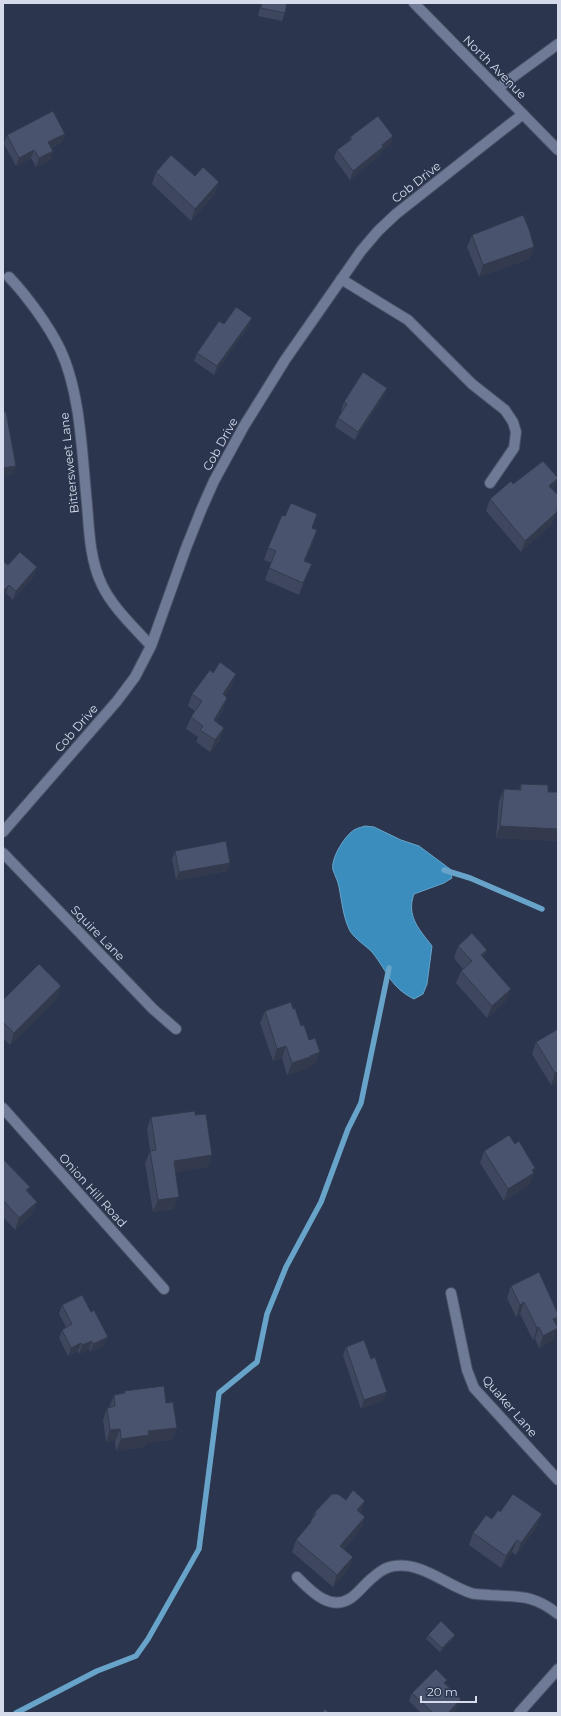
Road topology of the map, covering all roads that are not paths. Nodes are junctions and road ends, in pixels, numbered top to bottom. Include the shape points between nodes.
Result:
1 (414, 3) edge
2 (558, 44) edge
3 (498, 88) junction
4 (523, 114) junction
5 (558, 150) edge
6 (9, 277) dead end
7 (341, 279) junction
8 (490, 483) dead end
9 (152, 646) junction
10 (3, 832) edge
11 (3, 853) edge
12 (176, 1029) dead end
13 (3, 1108) edge
14 (164, 1289) dead end
15 (451, 1293) dead end
16 (558, 1480) edge
17 (297, 1577) dead end
18 (558, 1614) edge
19 (558, 1669) edge
20 (519, 1713) edge

1 - 3 street, North Avenue
2 - 3 street
3 - 4 street, North Avenue
4 - 5 street, North Avenue
4 - 7 street, Cob Drive via 386,223 370,239
6 - 9 street, Bittersweet Lane via 20,288 60,349 69,374 77,409 93,552 101,584 117,608
7 - 8 street via 408,320 472,384 505,410 516,432 514,448
7 - 9 street, Cob Drive via 267,389 214,481 186,548
9 - 10 street, Cob Drive via 120,697
11 - 12 street, Squire Lane via 153,1009
13 - 14 street, Onion Hill Road
15 - 16 street, Quaker Lane via 467,1370 474,1388
17 - 18 street via 322,1599 336,1603 351,1598 381,1570 394,1566 411,1567 428,1572 472,1593 527,1597
19 - 20 street

